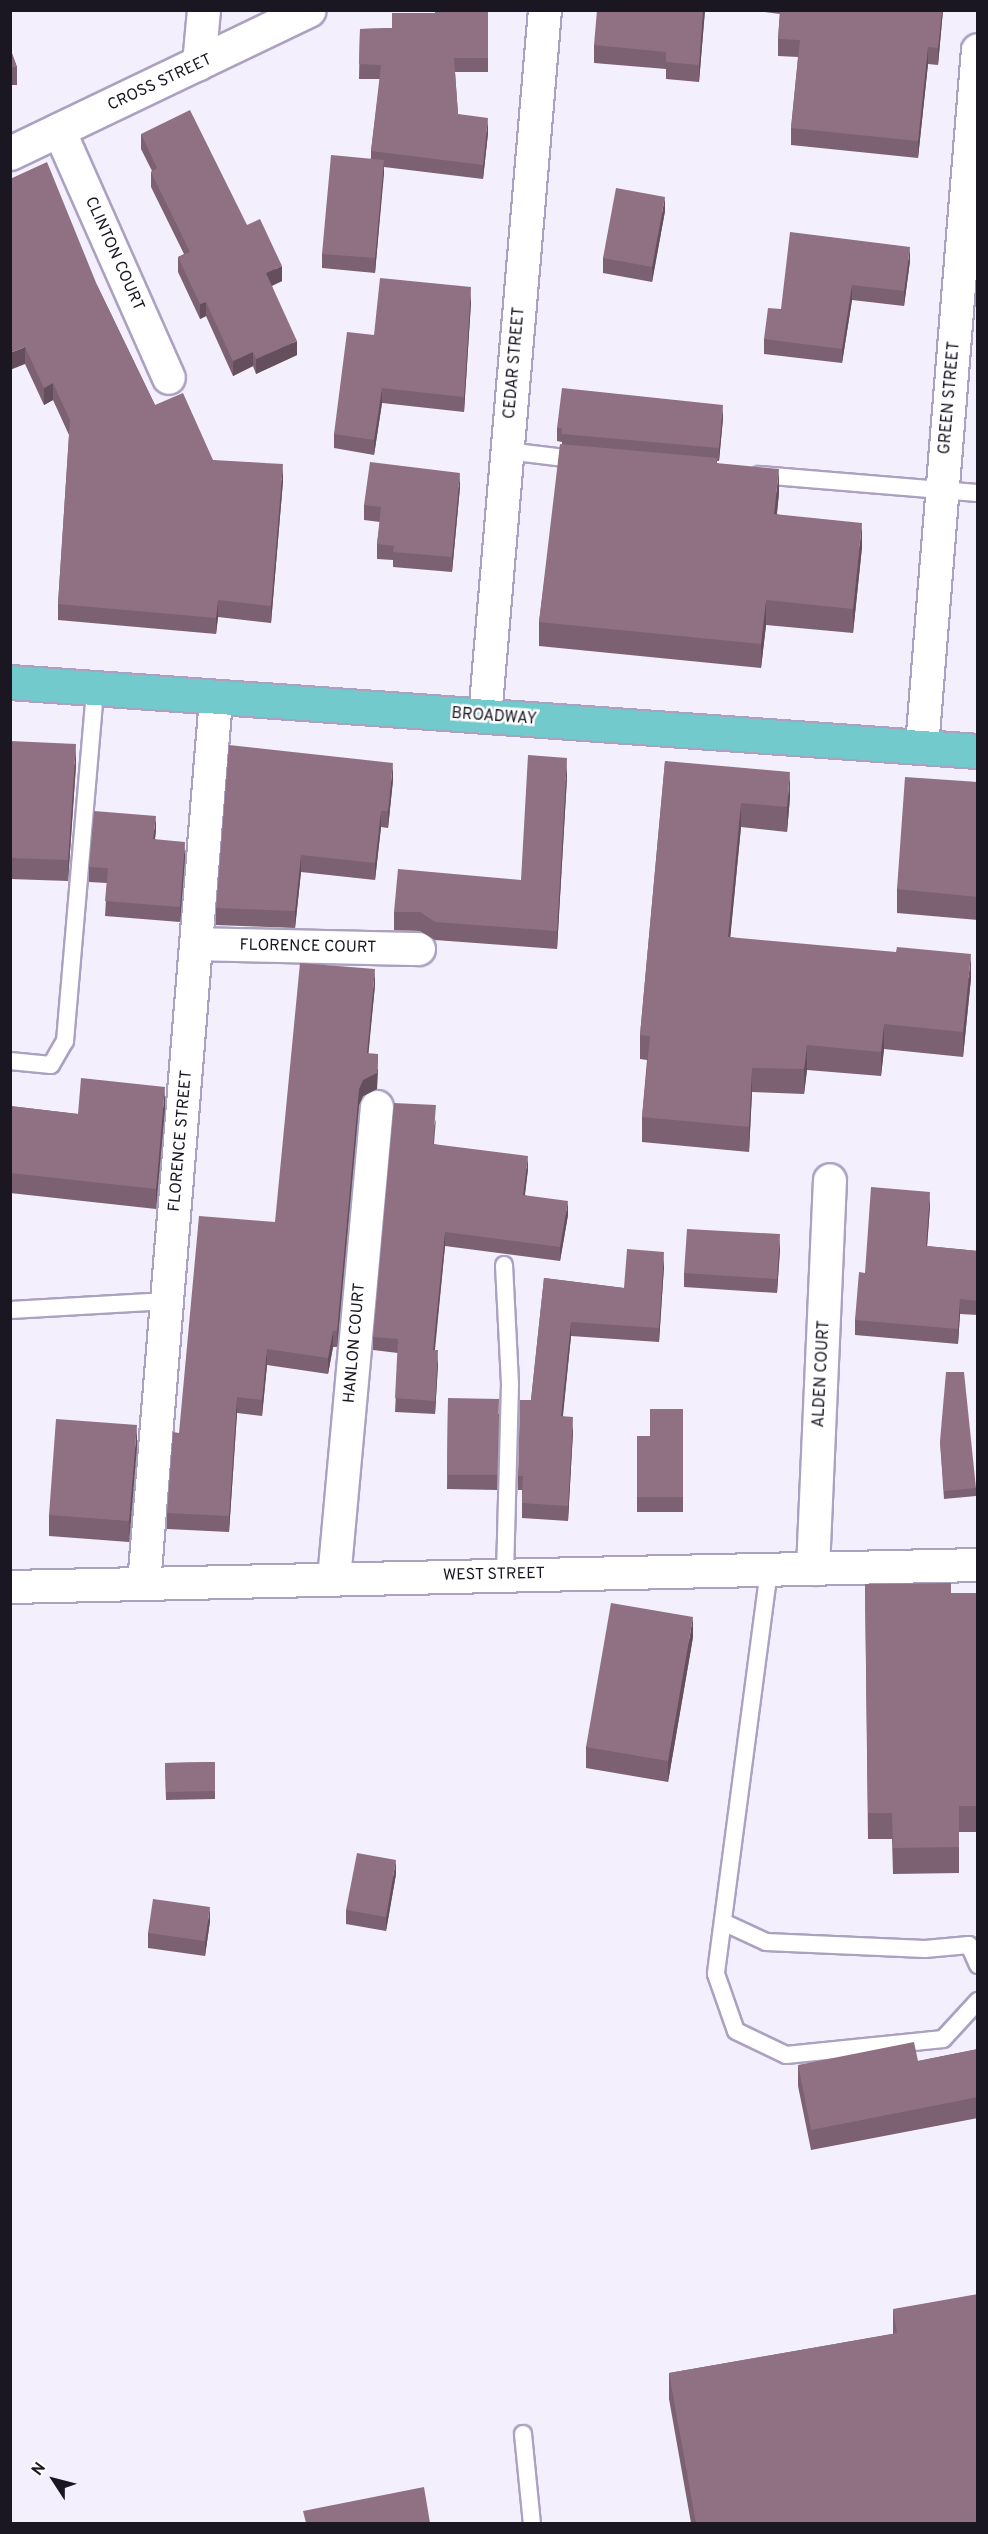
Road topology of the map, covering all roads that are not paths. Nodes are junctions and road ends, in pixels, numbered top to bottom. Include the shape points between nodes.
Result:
1 (204, 10) edge
2 (309, 10) edge
3 (545, 10) edge
4 (978, 50) edge
5 (199, 64) junction
6 (59, 130) junction
7 (10, 153) edge
8 (170, 378) dead end
9 (507, 451) junction
10 (601, 462) edge
11 (744, 474) edge
12 (942, 490) junction
13 (978, 493) edge
14 (10, 682) edge
15 (95, 690) junction
16 (216, 699) junction
17 (485, 717) junction
18 (922, 747) junction
19 (978, 751) edge
20 (197, 944) junction
21 (419, 949) dead end
22 (10, 1061) edge
23 (377, 1107) dead end
24 (831, 1180) dead end
25 (504, 1265) dead end
26 (168, 1301) junction
27 (10, 1310) edge
28 (978, 1565) edge
29 (813, 1569) junction
30 (769, 1570) junction
31 (505, 1574) junction
32 (334, 1579) junction
33 (144, 1584) junction
34 (10, 1587) edge
35 (723, 1922) junction
36 (978, 1965) edge
37 (978, 2001) edge
38 (523, 2434) dead end
39 (532, 2523) edge

1 - 5 street
2 - 5 street, CROSS STREET
3 - 9 street, CEDAR STREET
4 - 12 street, GREEN STREET
5 - 6 street, CROSS STREET
6 - 7 street, CROSS STREET
6 - 8 street, CLINTON COURT
9 - 10 lane
9 - 17 street, CEDAR STREET
11 - 12 lane
12 - 13 lane
12 - 18 street, GREEN STREET
14 - 15 main road, BROADWAY
15 - 16 main road, BROADWAY
15 - 22 lane via 65,1041 51,1065
16 - 17 main road, BROADWAY
16 - 20 street, FLORENCE STREET
17 - 18 main road, BROADWAY
18 - 19 main road, BROADWAY
20 - 21 street, FLORENCE COURT
20 - 26 street, FLORENCE STREET
23 - 32 street, HANLON COURT
24 - 29 street, ALDEN COURT
25 - 31 lane via 510,1384
26 - 27 lane
26 - 33 street, FLORENCE STREET
28 - 29 street, WEST STREET
29 - 30 street, WEST STREET
30 - 31 street, WEST STREET
30 - 35 lane
31 - 32 street, WEST STREET
32 - 33 street, WEST STREET
33 - 34 street, WEST STREET
35 - 36 lane via 766,1942 925,1949 969,1946
35 - 37 lane via 716,1974 736,2031 786,2055 943,2039
38 - 39 lane

